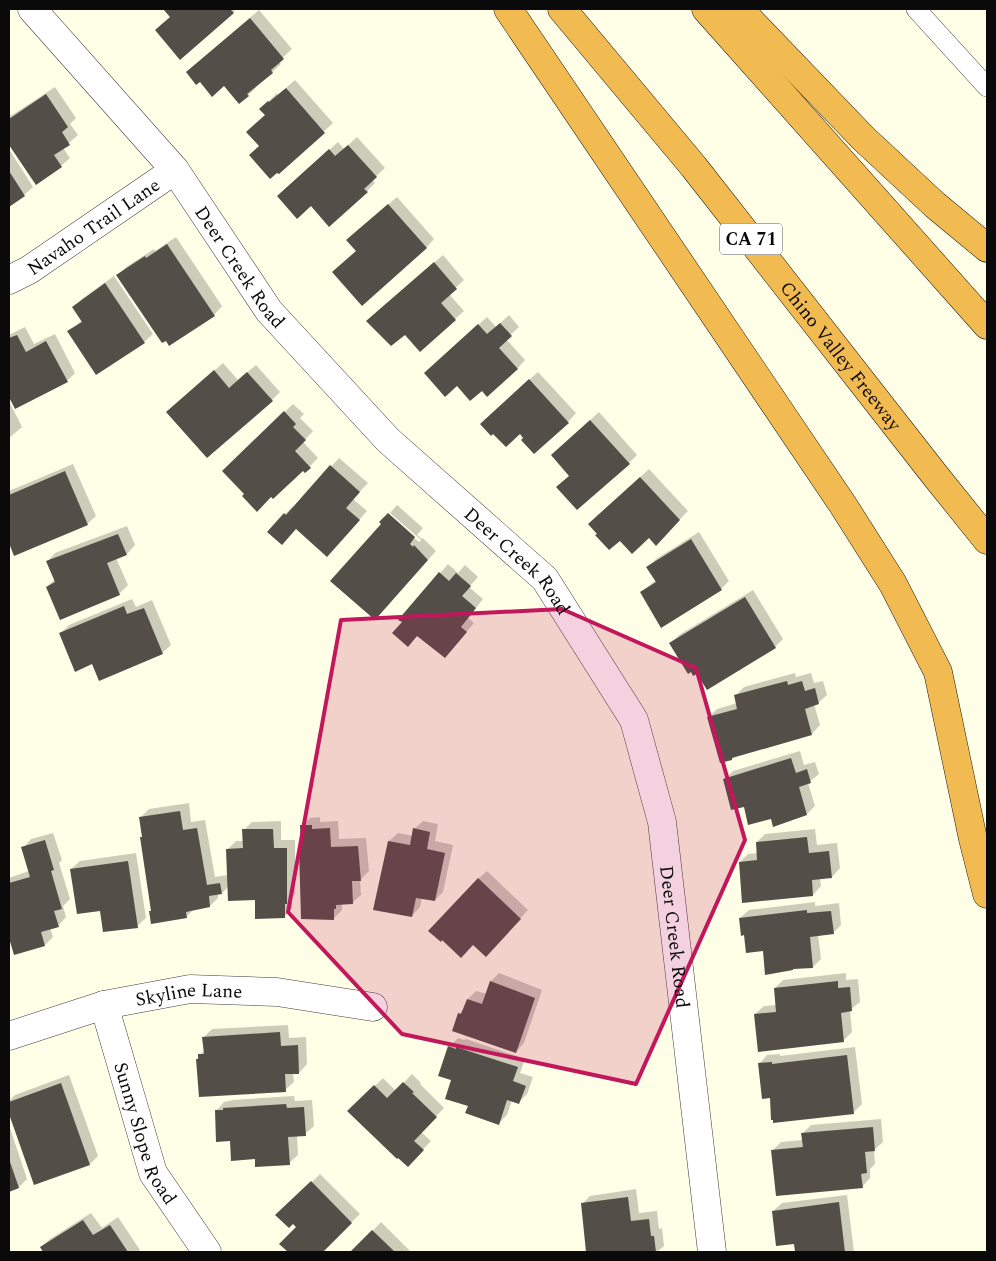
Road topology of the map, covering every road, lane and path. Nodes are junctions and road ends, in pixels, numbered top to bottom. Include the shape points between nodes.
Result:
1 (32, 9) edge
2 (508, 9) edge
3 (562, 9) edge
4 (706, 9) edge
5 (738, 9) edge
6 (916, 9) edge
7 (987, 87) edge
8 (175, 170) junction
9 (987, 248) edge
10 (9, 280) edge
11 (987, 325) edge
12 (987, 540) edge
13 (987, 894) edge
14 (104, 1005) junction
15 (373, 1007) dead end
16 (9, 1036) edge
17 (206, 1252) edge
18 (712, 1252) edge

1 - 8 street, Deer Creek Road
2 - 13 highway via 843,505 892,584 938,672
3 - 12 highway, Chino Valley Freeway / CA 71 via 694,167
4 - 11 highway
5 - 9 highway via 863,138 935,206
6 - 7 lane
8 - 10 street, Navaho Trail Lane via 29,270
8 - 18 street, Deer Creek Road via 269,311 388,440 545,580 634,720 662,822
14 - 15 street, Skyline Lane via 190,989 277,992
14 - 16 street, Skyline Lane
14 - 17 street, Sunny Slope Road via 153,1173

